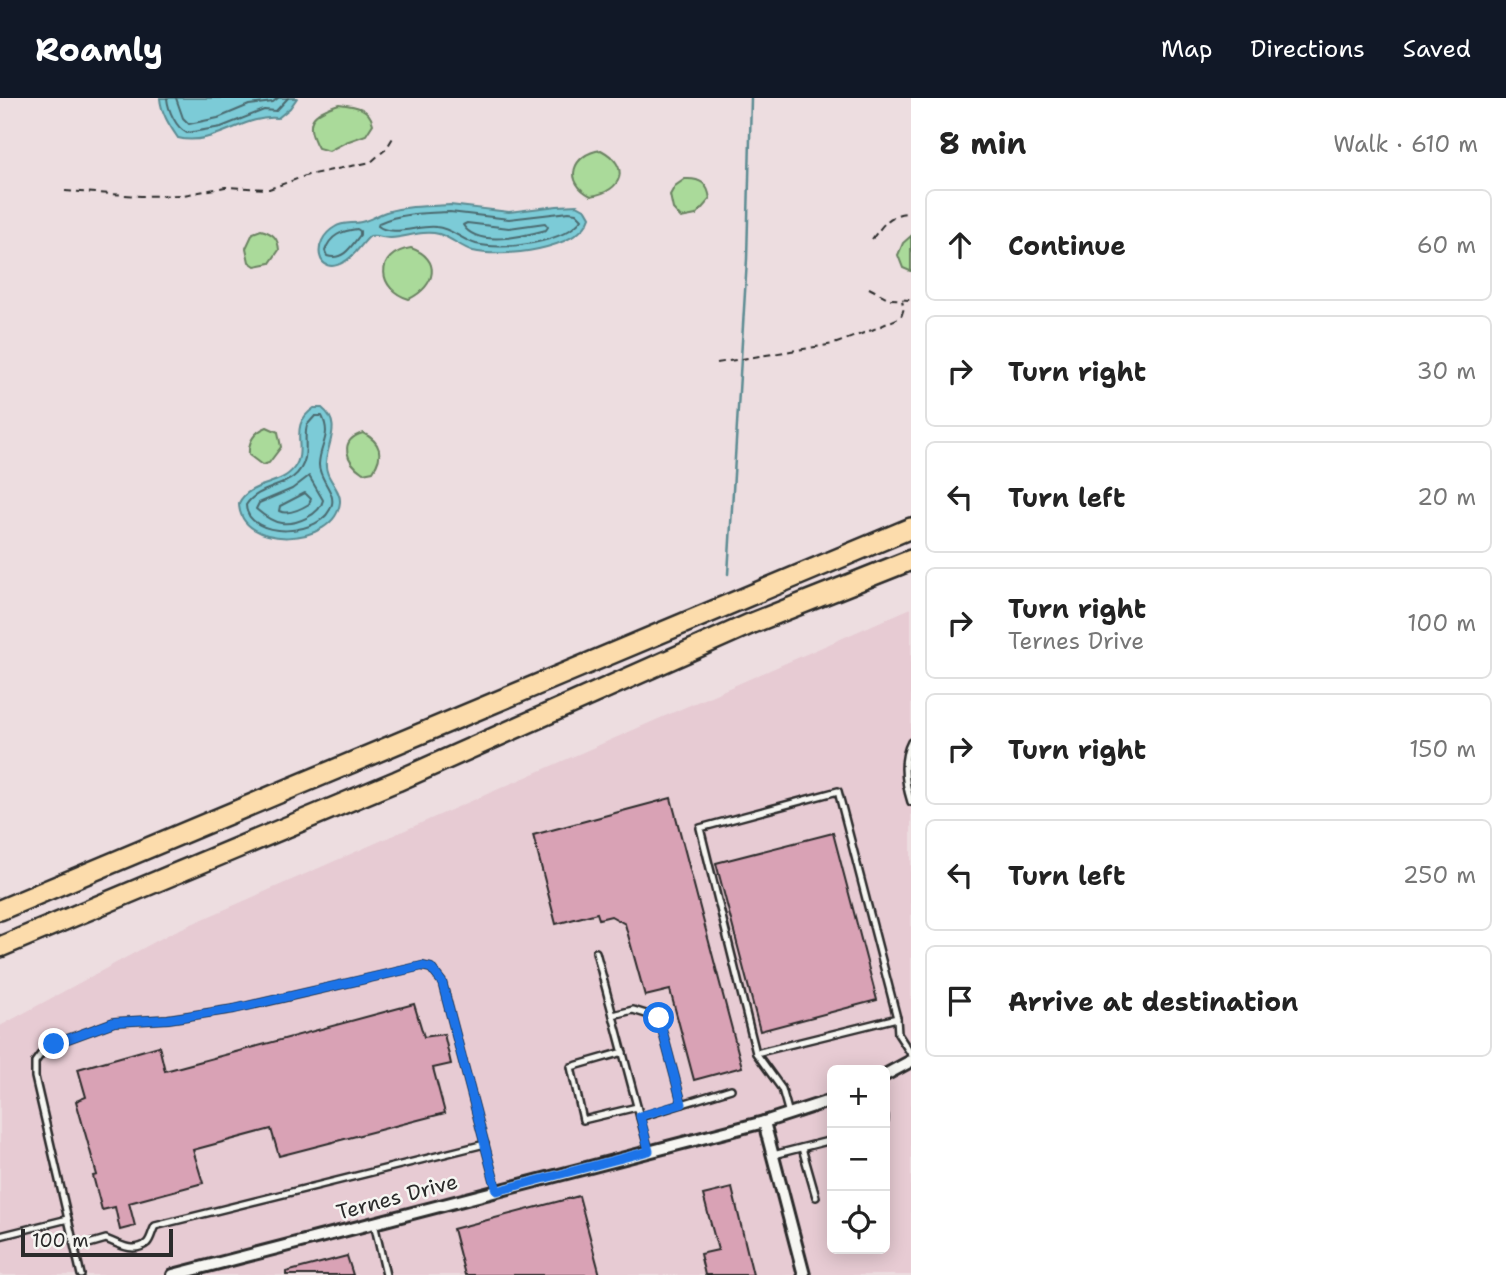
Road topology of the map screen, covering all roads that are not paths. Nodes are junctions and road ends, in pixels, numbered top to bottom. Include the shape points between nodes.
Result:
1 (911, 528) edge
2 (911, 560) edge
3 (911, 742) edge
4 (911, 802) edge
5 (200, 863) junction
6 (0, 909) edge
7 (0, 947) edge
8 (596, 952) dead end
9 (0, 962) edge
10 (613, 1015) junction
11 (897, 1018) junction
12 (623, 1052) junction
13 (756, 1053) junction
14 (911, 1054) edge
15 (911, 1061) edge
16 (890, 1072) edge
17 (731, 1089) dead end
18 (827, 1102) edge
19 (682, 1104) junction
20 (637, 1107) junction
21 (789, 1114) junction
22 (640, 1116) junction
23 (764, 1122) junction
24 (827, 1141) edge
25 (485, 1144) junction
26 (802, 1148) junction
27 (649, 1151) junction
28 (773, 1155) junction
29 (497, 1191) junction
30 (816, 1197) dead end
31 (68, 1219) junction
32 (374, 1223) junction
33 (0, 1236) edge
34 (75, 1248) junction
35 (81, 1275) edge
36 (173, 1275) edge
37 (386, 1275) edge
38 (804, 1275) edge

1 - 6 highway
2 - 5 highway via 750,624
3 - 4 lane via 904,780
5 - 7 highway
5 - 9 highway via 174,882
8 - 10 lane
10 - 12 lane
10 - 19 lane via 633,1010 659,1018
11 - 13 lane
11 - 13 lane via 838,791 699,828
11 - 14 lane via 898,1034
12 - 20 lane
12 - 20 lane via 571,1067 583,1120
13 - 21 lane via 782,1088
15 - 16 street
17 - 19 lane
18 - 21 street, Ternes Drive
19 - 22 lane
20 - 22 lane
21 - 23 street, Ternes Drive
22 - 27 lane
23 - 27 street, Ternes Drive
23 - 28 street
24 - 26 lane
25 - 29 lane
25 - 31 lane via 442,982 431,968 422,966 234,1009 114,1022 43,1051 35,1062 35,1077
25 - 34 lane via 155,1226 141,1245 127,1248 106,1239
26 - 28 lane
26 - 30 lane
27 - 29 street, Ternes Drive
28 - 38 street
29 - 32 street, Ternes Drive
31 - 33 lane
31 - 34 lane
32 - 36 street, Ternes Drive
32 - 37 lane
34 - 35 lane

